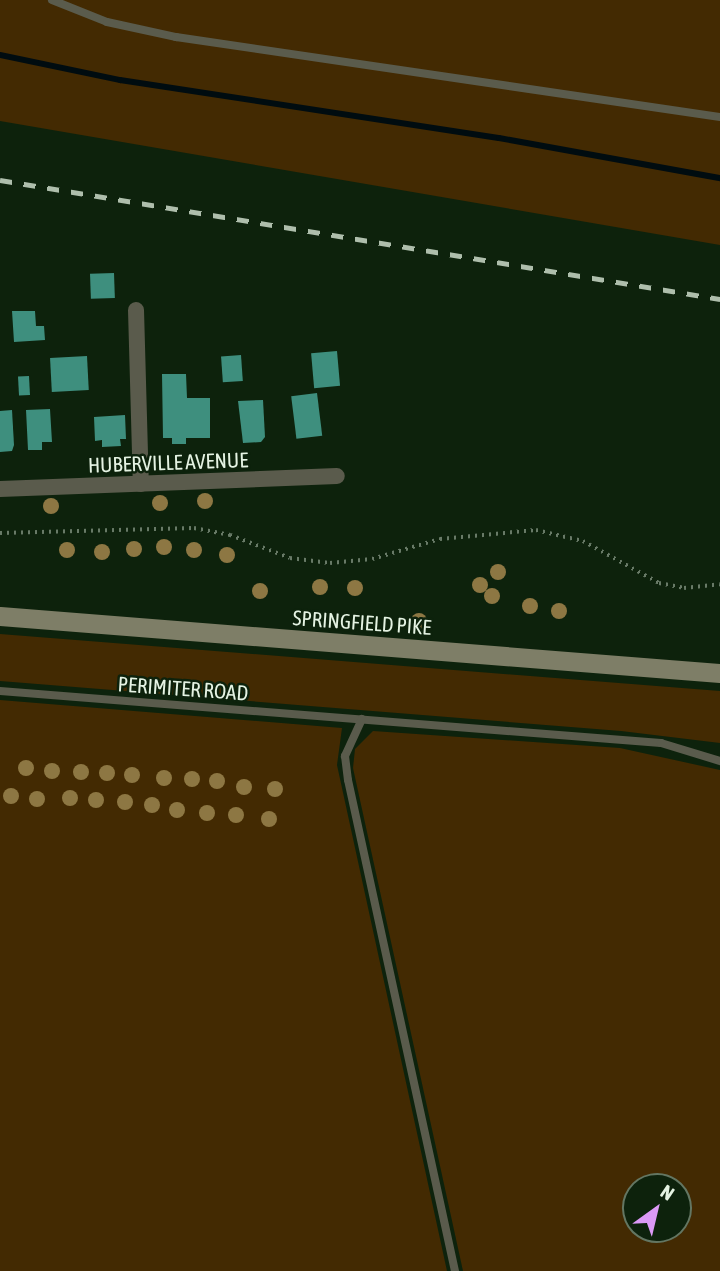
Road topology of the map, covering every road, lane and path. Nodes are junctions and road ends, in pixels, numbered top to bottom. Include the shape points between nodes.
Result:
1 (52, 0) edge
2 (720, 117) edge
3 (136, 310) dead end
4 (337, 476) dead end
5 (141, 484) junction
6 (0, 489) edge
7 (0, 533) edge
8 (720, 584) edge
9 (0, 616) edge
10 (720, 673) edge
11 (0, 691) edge
12 (362, 719) junction
13 (717, 758) edge
14 (455, 1271) edge

1 - 2 lane via 107,22 176,37
3 - 5 street
4 - 5 street, HUBERVILLE AVENUE
5 - 6 street, HUBERVILLE AVENUE
7 - 8 path via 194,528 230,535 290,558 330,563 372,559 440,539 536,530 583,541 659,583 684,588
9 - 10 main road, SPRINGFIELD PIKE
11 - 12 lane, PERIMITER ROAD
12 - 13 lane, PERIMITER ROAD via 661,743
12 - 14 lane via 345,755 348,780

